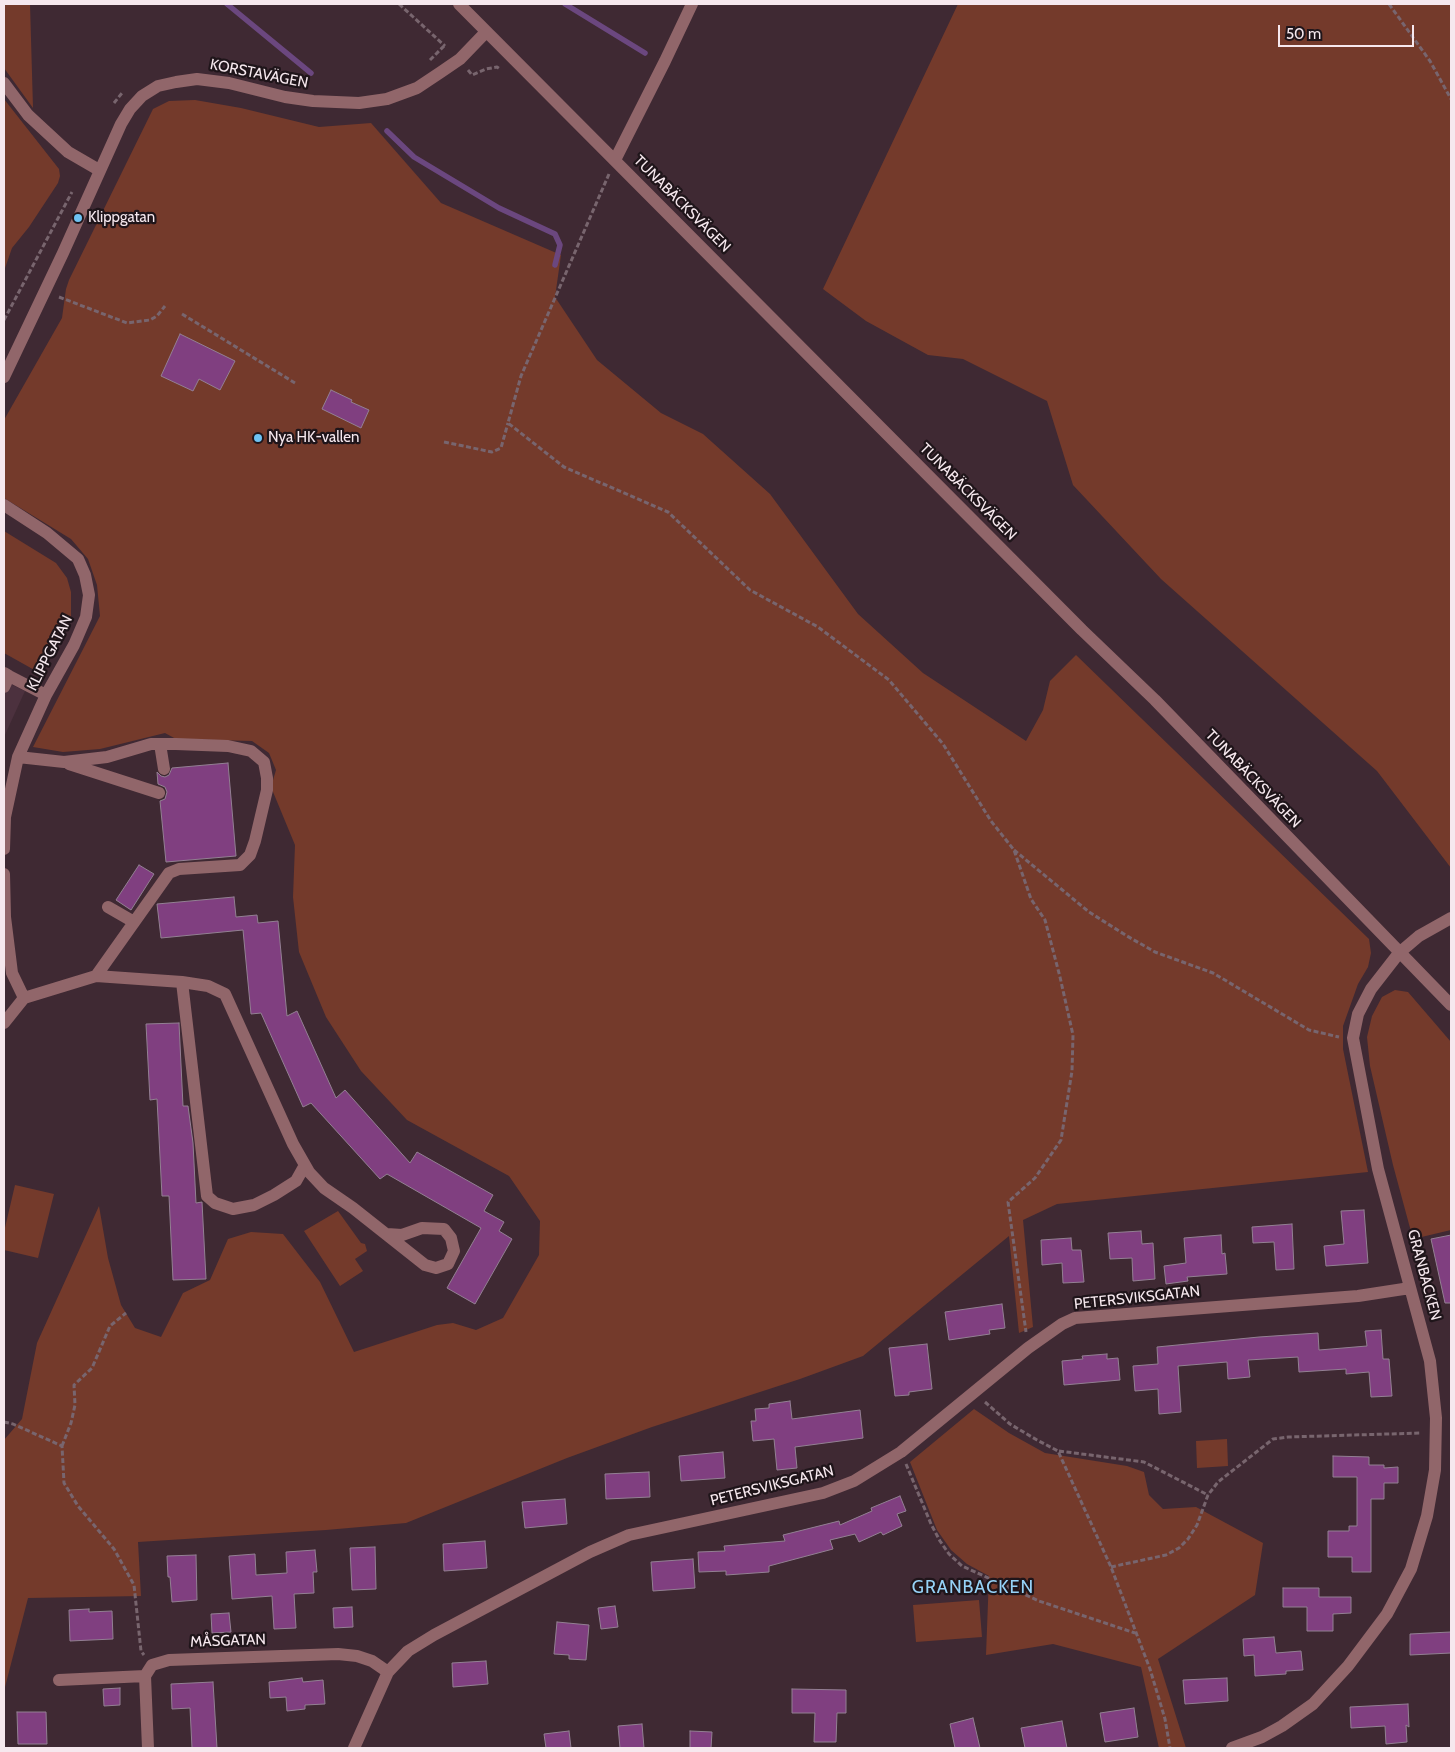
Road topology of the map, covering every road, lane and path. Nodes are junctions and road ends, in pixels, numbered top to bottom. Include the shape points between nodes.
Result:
1 (399, 4) edge
2 (459, 4) edge
3 (692, 4) edge
4 (1389, 4) edge
5 (486, 32) junction
6 (460, 59) junction
7 (503, 70) dead end
8 (4, 83) edge
9 (1451, 99) edge
10 (615, 160) junction
11 (603, 168) dead end
12 (99, 170) junction
13 (609, 175) junction
14 (74, 188) dead end
15 (59, 297) dead end
16 (166, 306) dead end
17 (182, 314) dead end
18 (4, 320) edge
19 (4, 377) edge
20 (294, 383) dead end
21 (508, 423) junction
22 (444, 442) dead end
23 (4, 505) edge
24 (6, 679) edge
25 (46, 695) junction
26 (160, 744) junction
27 (18, 757) junction
28 (64, 762) junction
29 (164, 768) dead end
30 (159, 793) dead end
31 (4, 849) edge
32 (1014, 850) junction
33 (4, 874) edge
34 (108, 907) dead end
35 (1451, 918) edge
36 (134, 922) junction
37 (1399, 953) junction
38 (96, 976) junction
39 (182, 982) junction
40 (24, 998) junction
41 (1451, 1005) edge
42 (4, 1023) edge
43 (1353, 1038) junction
44 (305, 1165) junction
45 (387, 1234) junction
46 (1410, 1288) junction
47 (126, 1313) dead end
48 (1028, 1348) junction
49 (975, 1393) junction
50 (4, 1422) edge
51 (1436, 1432) junction
52 (62, 1446) junction
53 (1058, 1451) junction
54 (902, 1452) junction
55 (1208, 1495) junction
56 (1111, 1567) junction
57 (1135, 1633) junction
58 (152, 1665) junction
59 (388, 1672) junction
60 (145, 1676) junction
61 (59, 1680) dead end
62 (148, 1748) edge
63 (354, 1748) edge
64 (1170, 1748) edge
65 (1232, 1748) edge

1 - 6 path
2 - 5 street, TUNABÄCKSVÄGEN
3 - 10 street
4 - 9 path via 1430,61
5 - 6 street, KORSTAVÄGEN
5 - 10 street, TUNABÄCKSVÄGEN
6 - 7 path via 472,75 497,67
6 - 12 street, KORSTAVÄGEN via 417,88 387,99 359,104 303,100 197,79 158,86 130,109
8 - 12 street via 28,115 68,152
10 - 13 path
10 - 37 street, TUNABÄCKSVÄGEN via 1155,700
11 - 13 path
12 - 19 street, KORSTAVÄGEN
13 - 21 path via 521,376
14 - 18 path
15 - 16 path via 127,323 150,320
17 - 20 path
21 - 22 path via 501,448 492,452
21 - 32 path via 564,467 668,512 750,590 818,627 889,680 943,744 991,821
23 - 25 street, KLIPPGATAN via 47,533 78,559 85,575 89,595 86,616
24 - 25 street
25 - 27 street, KLIPPGATAN
26 - 28 street via 107,757
26 - 29 street
26 - 36 street via 228,746 250,752 264,762 266,799 250,855 240,866 179,869 169,873
27 - 28 street
27 - 31 street, KLIPPGATAN via 5,816
28 - 30 street
32 - 43 path via 1089,912 1134,940 1156,952 1213,973 1309,1030 1333,1037
32 - 48 path via 1031,899 1045,920 1073,1035 1072,1071 1061,1140 1036,1178 1008,1202
33 - 40 street via 12,973
34 - 36 street
35 - 37 street, GRANBACKEN via 1419,936
36 - 38 street
37 - 41 street, TUNABÄCKSVÄGEN
37 - 43 street, GRANBACKEN via 1371,989 1358,1014
38 - 39 street
38 - 40 street
39 - 44 street via 208,986 225,994
39 - 44 street via 207,1196 215,1204 233,1209 254,1205 296,1181
40 - 42 street
43 - 46 street, GRANBACKEN via 1378,1169
44 - 45 street via 324,1188
45 - 45 street via 424,1265 436,1268 448,1264 454,1251 452,1238 444,1229 422,1228 402,1235
46 - 48 street, PETERSVIKSGATAN via 1358,1296 1075,1318
46 - 51 street, GRANBACKEN via 1430,1361
47 - 52 path via 110,1326 92,1368 74,1385 75,1405
48 - 49 street, PETERSVIKSGATAN
49 - 53 path via 1010,1424
49 - 54 street, PETERSVIKSGATAN
50 - 52 path
51 - 55 path via 1273,1439 1218,1482
51 - 65 street, GRANBACKEN via 1435,1470 1427,1516 1411,1569 1387,1614 1348,1666 1313,1704 1262,1737
52 - 58 path via 64,1482 78,1506 114,1549 134,1585 141,1651
53 - 55 path via 1144,1462
53 - 56 path
54 - 57 path via 931,1524 949,1554 962,1566 1039,1601
54 - 59 street, PETERSVIKSGATAN via 854,1481 824,1492 629,1535 434,1635 408,1651
55 - 56 path via 1197,1525 1179,1548 1166,1555
56 - 57 path
57 - 64 path via 1166,1719
58 - 59 street, MÅSGATAN via 169,1660 338,1654 372,1661
58 - 60 street
59 - 63 street, PETERSVIKSGATAN
60 - 61 street
60 - 62 street

